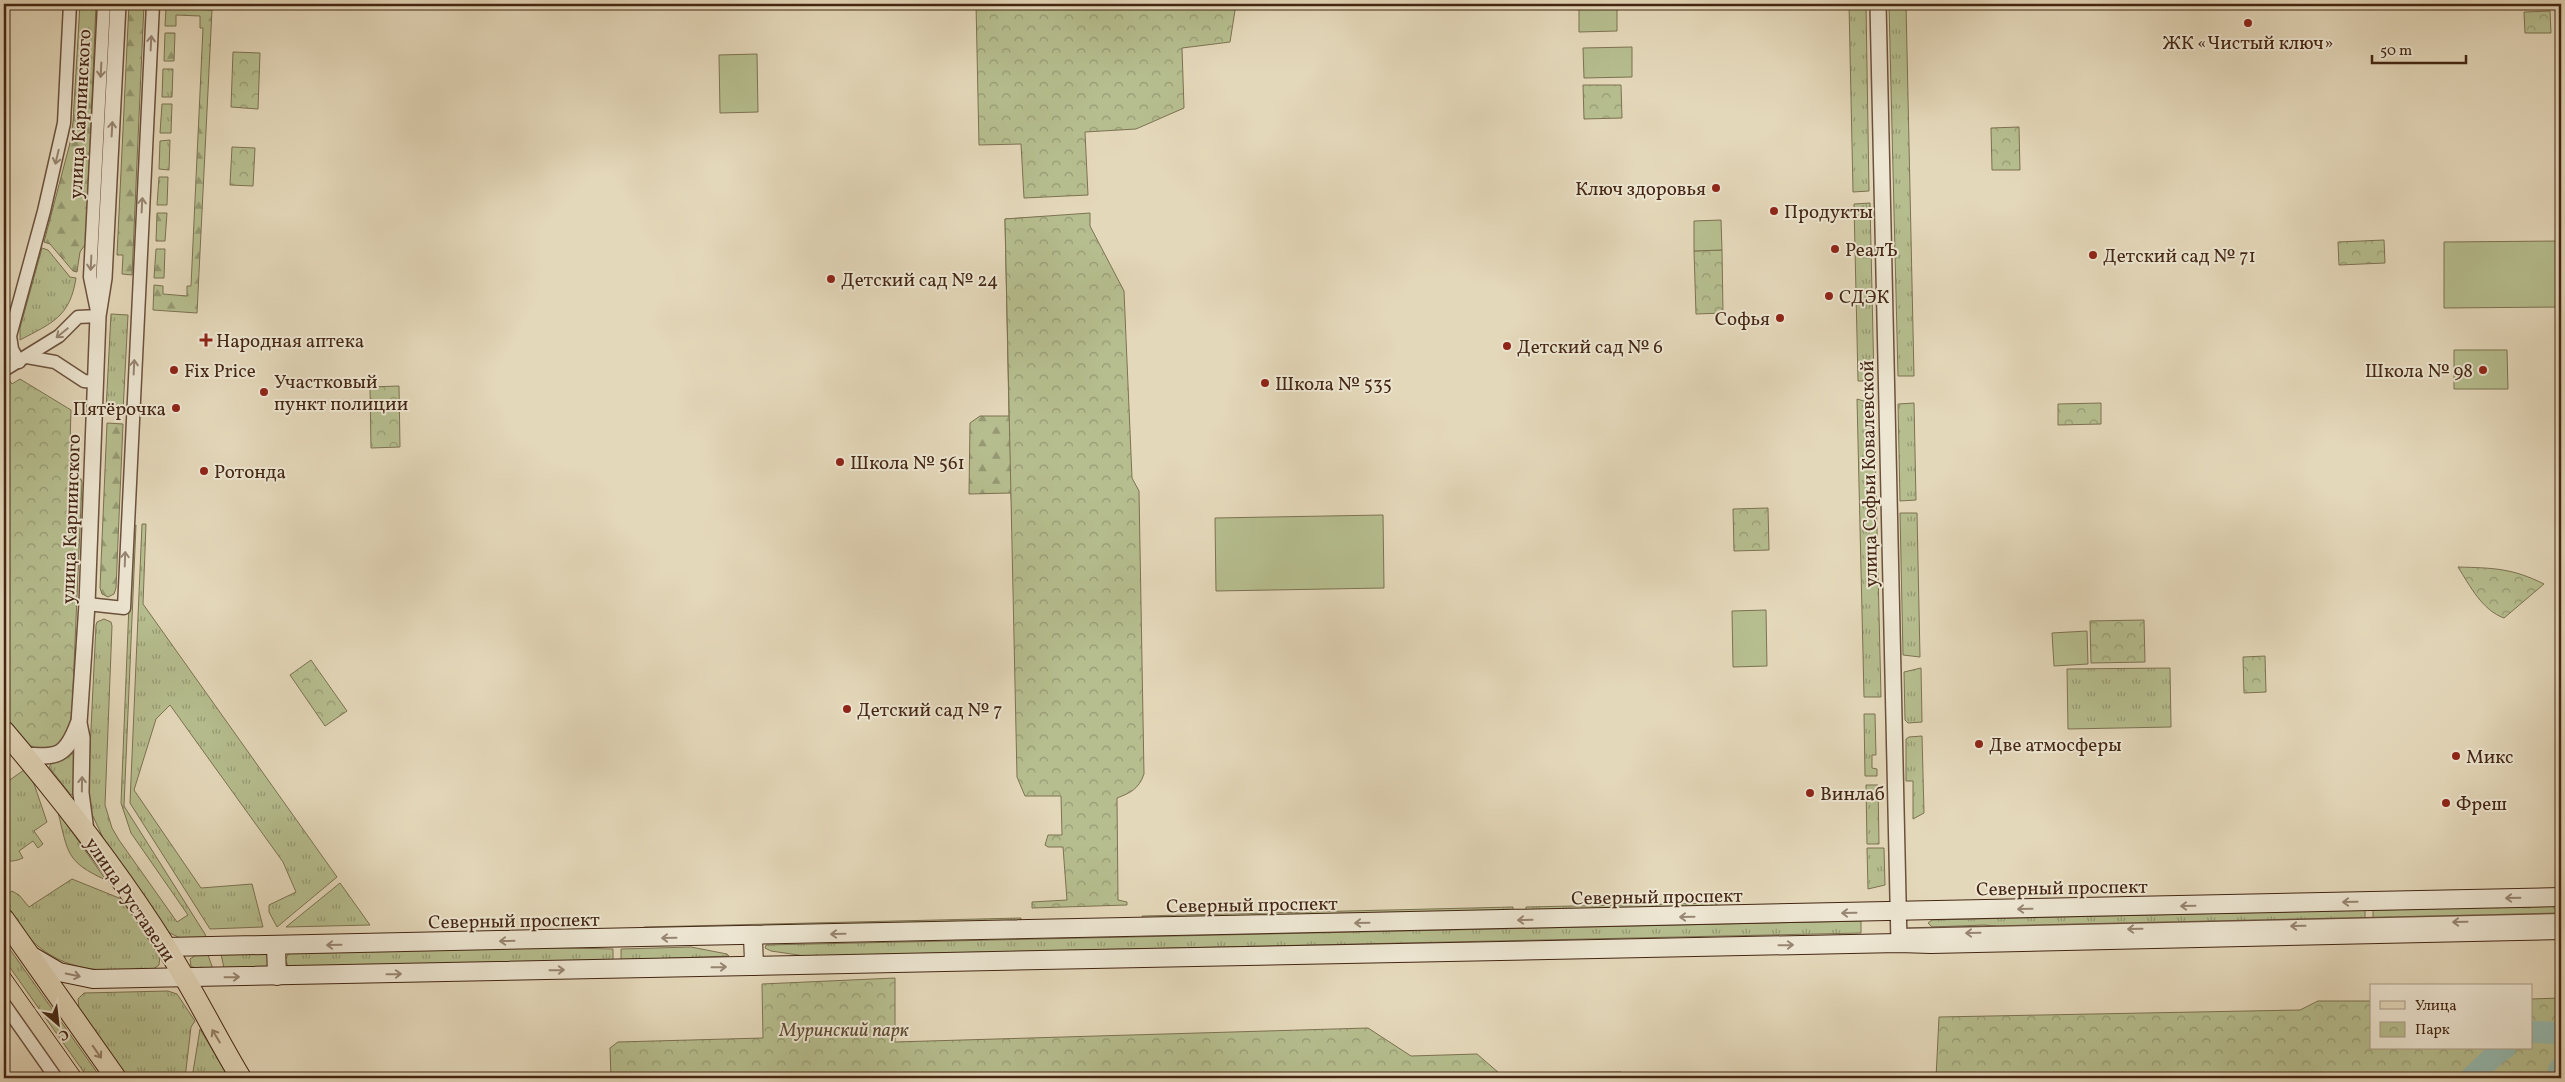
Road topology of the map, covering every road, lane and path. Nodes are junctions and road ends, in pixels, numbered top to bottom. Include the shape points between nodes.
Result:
1 (70, 4) edge
2 (104, 4) edge
3 (118, 4) edge
4 (153, 4) edge
5 (1878, 4) edge
6 (98, 316) junction
7 (23, 360) junction
8 (4, 370) edge
9 (95, 382) junction
10 (87, 604) junction
11 (79, 723) junction
12 (4, 731) edge
13 (24, 755) junction
14 (86, 833) junction
15 (2561, 897) edge
16 (1898, 912) junction
17 (4, 919) edge
18 (2561, 920) edge
19 (2561, 930) edge
20 (753, 936) junction
21 (1899, 939) junction
22 (276, 946) junction
23 (166, 947) junction
24 (29, 954) junction
25 (754, 966) junction
26 (277, 976) junction
27 (183, 978) junction
28 (4, 1004) edge
29 (56, 1078) edge
30 (116, 1078) edge
31 (241, 1078) edge

1 -> 7 street via 64,123 10,336 12,349
2 -> 6 street, улица Карпинского via 90,277
6 -> 3 street, улица Карпинского via 104,278
10 -> 4 street via 124,608
5 - 16 street, улица Софьи Ковалевской
6 -> 7 street via 78,317 59,336
6 - 9 street, улица Карпинского
7 - 8 street
7 - 9 street via 55,362 84,381
9 - 10 street, улица Карпинского
10 - 11 street, улица Карпинского
11 - 13 street, улица Карпинского via 72,742 59,754 50,757
14 -> 11 street, улица Карпинского
12 - 13 main road, улица Руставели
13 - 14 main road, улица Руставели
14 - 23 main road, улица Руставели
15 -> 16 main road, Северный проспект
16 -> 20 main road, Северный проспект
16 - 21 street, улица Софьи Ковалевской
17 - 24 main road
18 -> 21 street
19 - 21 main road via 1931,944
20 -> 22 main road, Северный проспект
20 - 25 main road
25 -> 21 main road
22 - 23 main road, Северный проспект
22 - 26 main road
23 - 27 main road, улица Руставели
24 -> 27 main road via 59,972 93,979
24 -> 30 main road
26 -> 25 main road
27 -> 26 main road
31 -> 27 main road, улица Руставели
28 - 29 street

